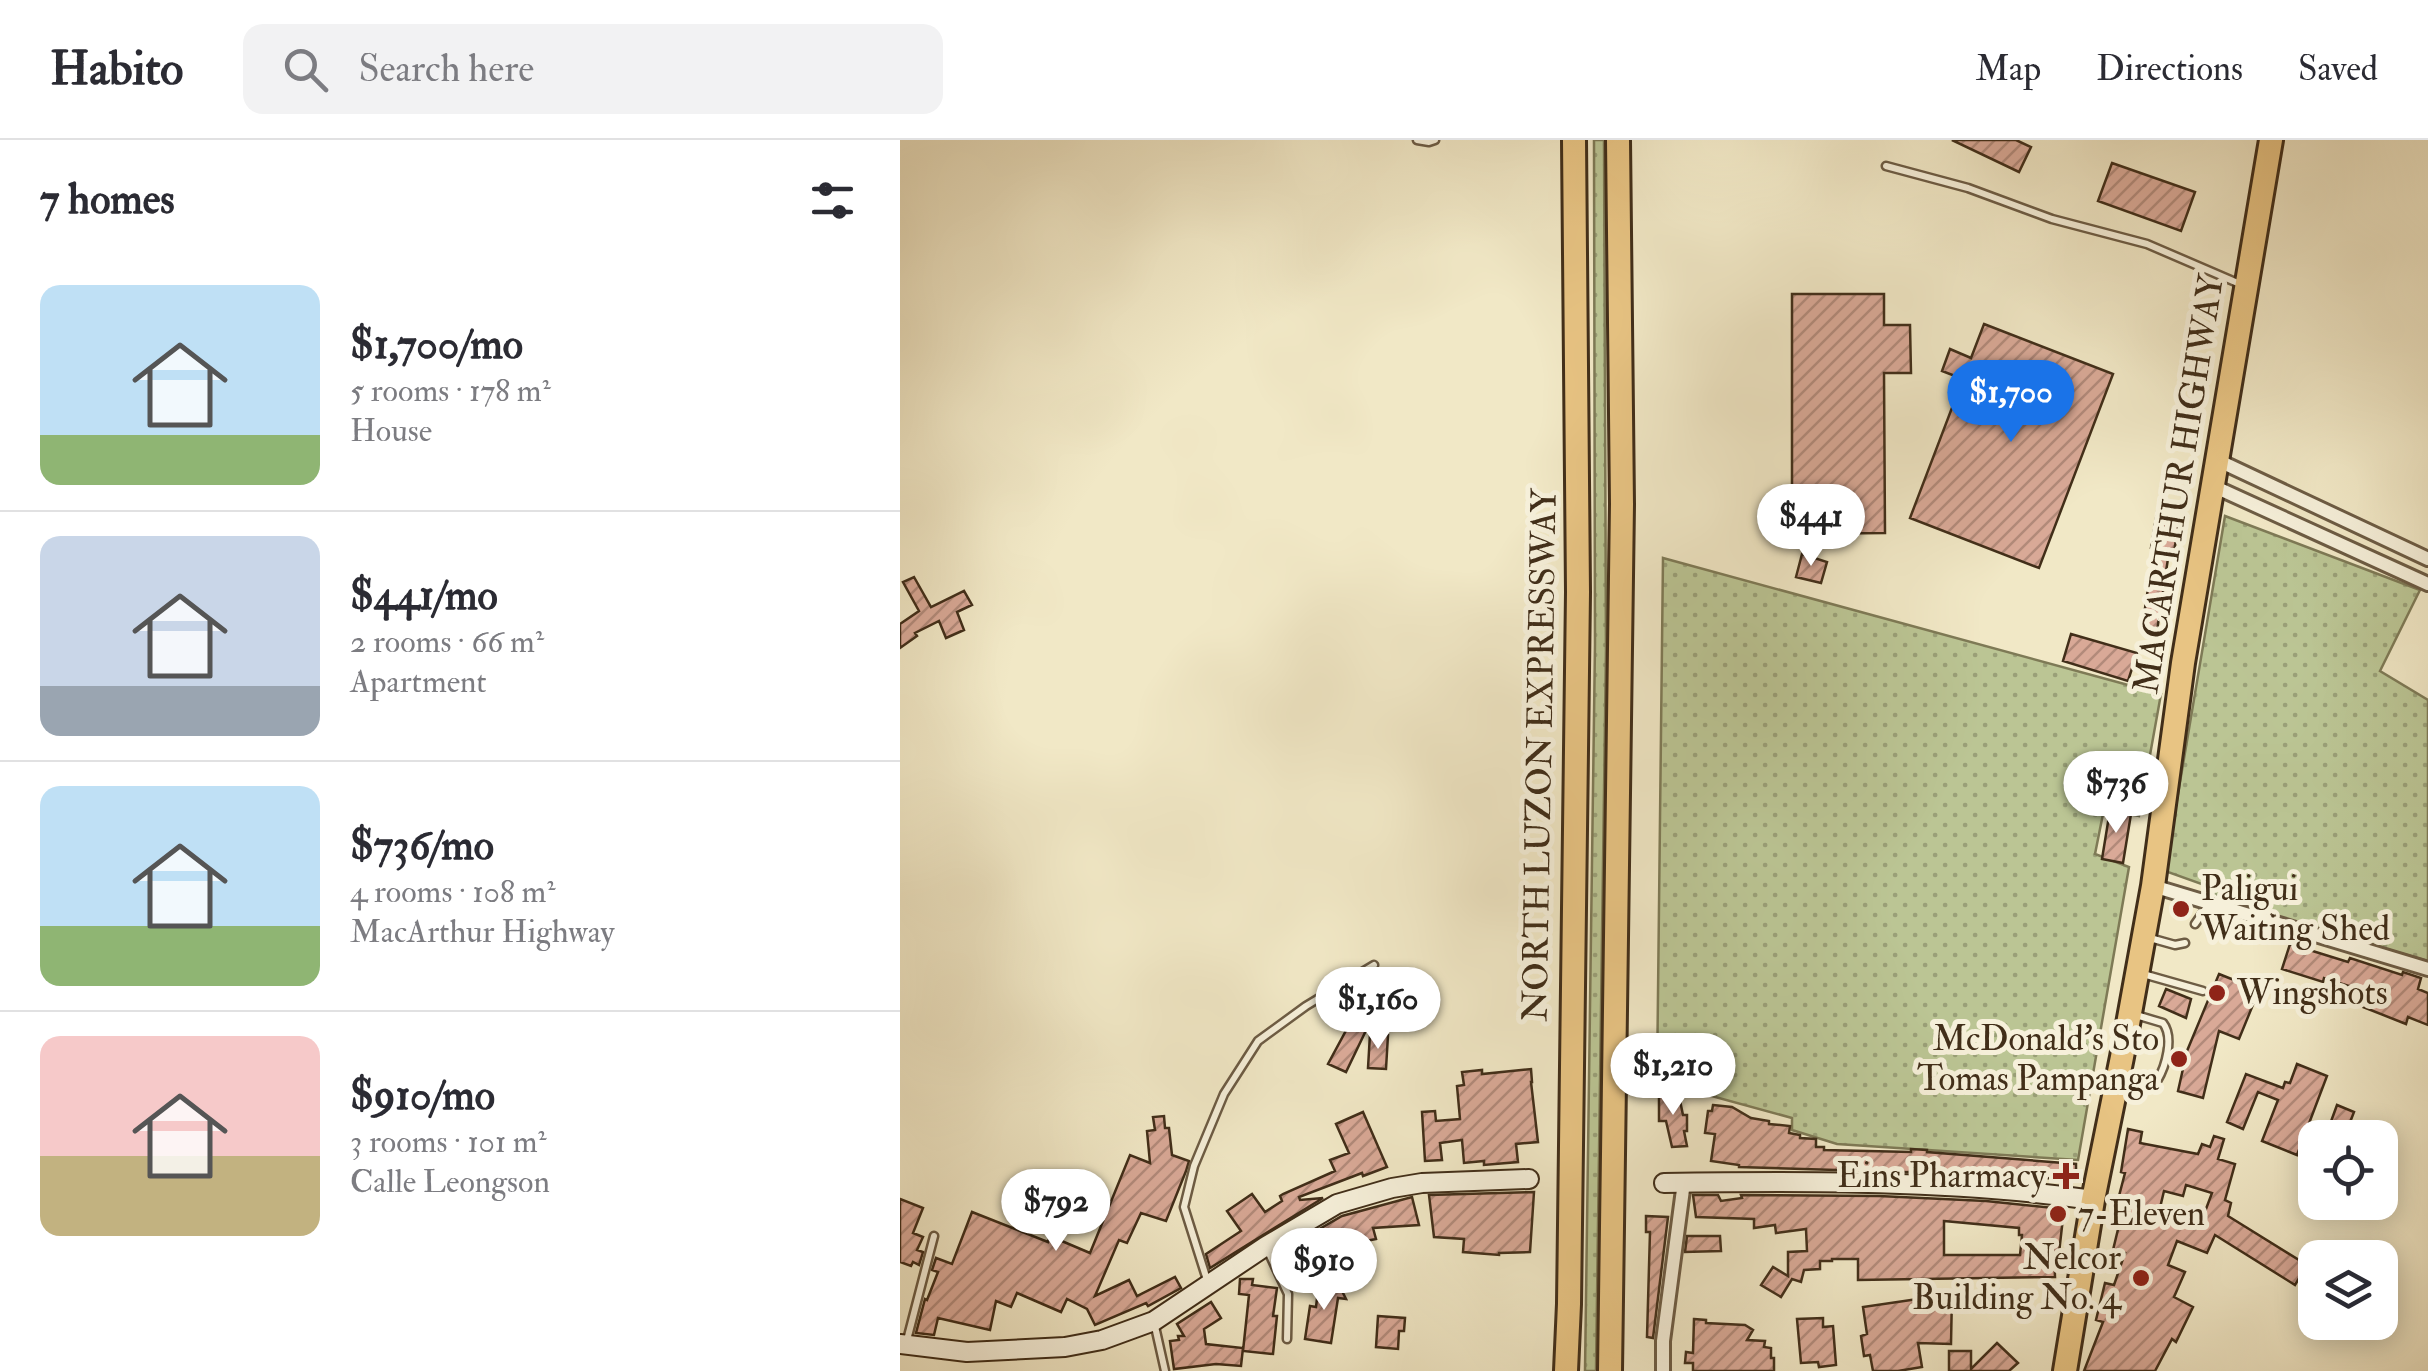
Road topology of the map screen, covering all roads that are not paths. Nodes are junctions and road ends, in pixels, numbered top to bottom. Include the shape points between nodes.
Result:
1 (1416, 140) edge
2 (1434, 140) edge
3 (1560, 140) edge
4 (1574, 140) edge
5 (1618, 140) edge
6 (2271, 140) edge
7 (1886, 166) dead end
8 (1576, 232) junction
9 (2247, 286) junction
10 (2218, 460) junction
11 (2259, 479) junction
12 (2213, 486) junction
13 (2251, 502) junction
14 (2329, 512) junction
15 (2321, 535) junction
16 (2428, 559) edge
17 (2428, 584) edge
18 (2153, 886) junction
19 (2209, 904) junction
20 (2196, 924) dead end
21 (2144, 936) junction
22 (2185, 942) dead end
23 (1374, 965) dead end
24 (2428, 969) edge
25 (2138, 972) junction
26 (2203, 991) dead end
27 (2130, 1013) junction
28 (2119, 1073) junction
29 (1529, 1180) dead end
30 (1684, 1182) junction
31 (1664, 1183) dead end
32 (2093, 1200) junction
33 (934, 1236) dead end
34 (1266, 1246) junction
35 (1208, 1284) junction
36 (1154, 1321) junction
37 (1287, 1338) dead end
38 (903, 1345) edge
39 (1164, 1371) edge
40 (1566, 1371) edge
41 (1610, 1371) edge
42 (1662, 1371) edge
43 (2065, 1371) edge

1 - 2 lane
3 - 8 highway
4 - 8 highway, NORTH LUZON EXPRESSWAY
5 - 41 highway via 1622,504
6 - 9 highway, MACARTHUR HIGHWAY
7 - 9 lane via 2147,244
8 - 40 highway, NORTH LUZON EXPRESSWAY via 1578,592
9 - 10 highway, MACARTHUR HIGHWAY
10 - 11 street
10 - 12 highway, MACARTHUR HIGHWAY
11 - 13 street
11 - 14 street
12 - 13 street
12 - 18 highway, MACARTHUR HIGHWAY
13 - 15 street
14 - 15 street
14 - 16 street
15 - 17 street
18 - 19 street
18 - 21 highway, MACARTHUR HIGHWAY
19 - 20 lane
19 - 24 street
21 - 22 lane
21 - 25 highway, MACARTHUR HIGHWAY
23 - 35 lane via 1258,1041 1224,1094 1184,1208
25 - 26 lane
25 - 27 highway, MACARTHUR HIGHWAY
27 - 28 highway, MACARTHUR HIGHWAY
27 - 28 lane via 2163,1023 2170,1036 2157,1080
28 - 32 highway, MACARTHUR HIGHWAY
29 - 34 main road via 1392,1188 1337,1204
30 - 31 main road
30 - 32 main road via 1893,1185
30 - 42 street
32 - 43 highway, MACARTHUR HIGHWAY
33 - 38 lane
34 - 35 main road
34 - 37 lane via 1288,1294
35 - 36 main road
36 - 38 main road via 1065,1347 966,1352
36 - 39 lane

